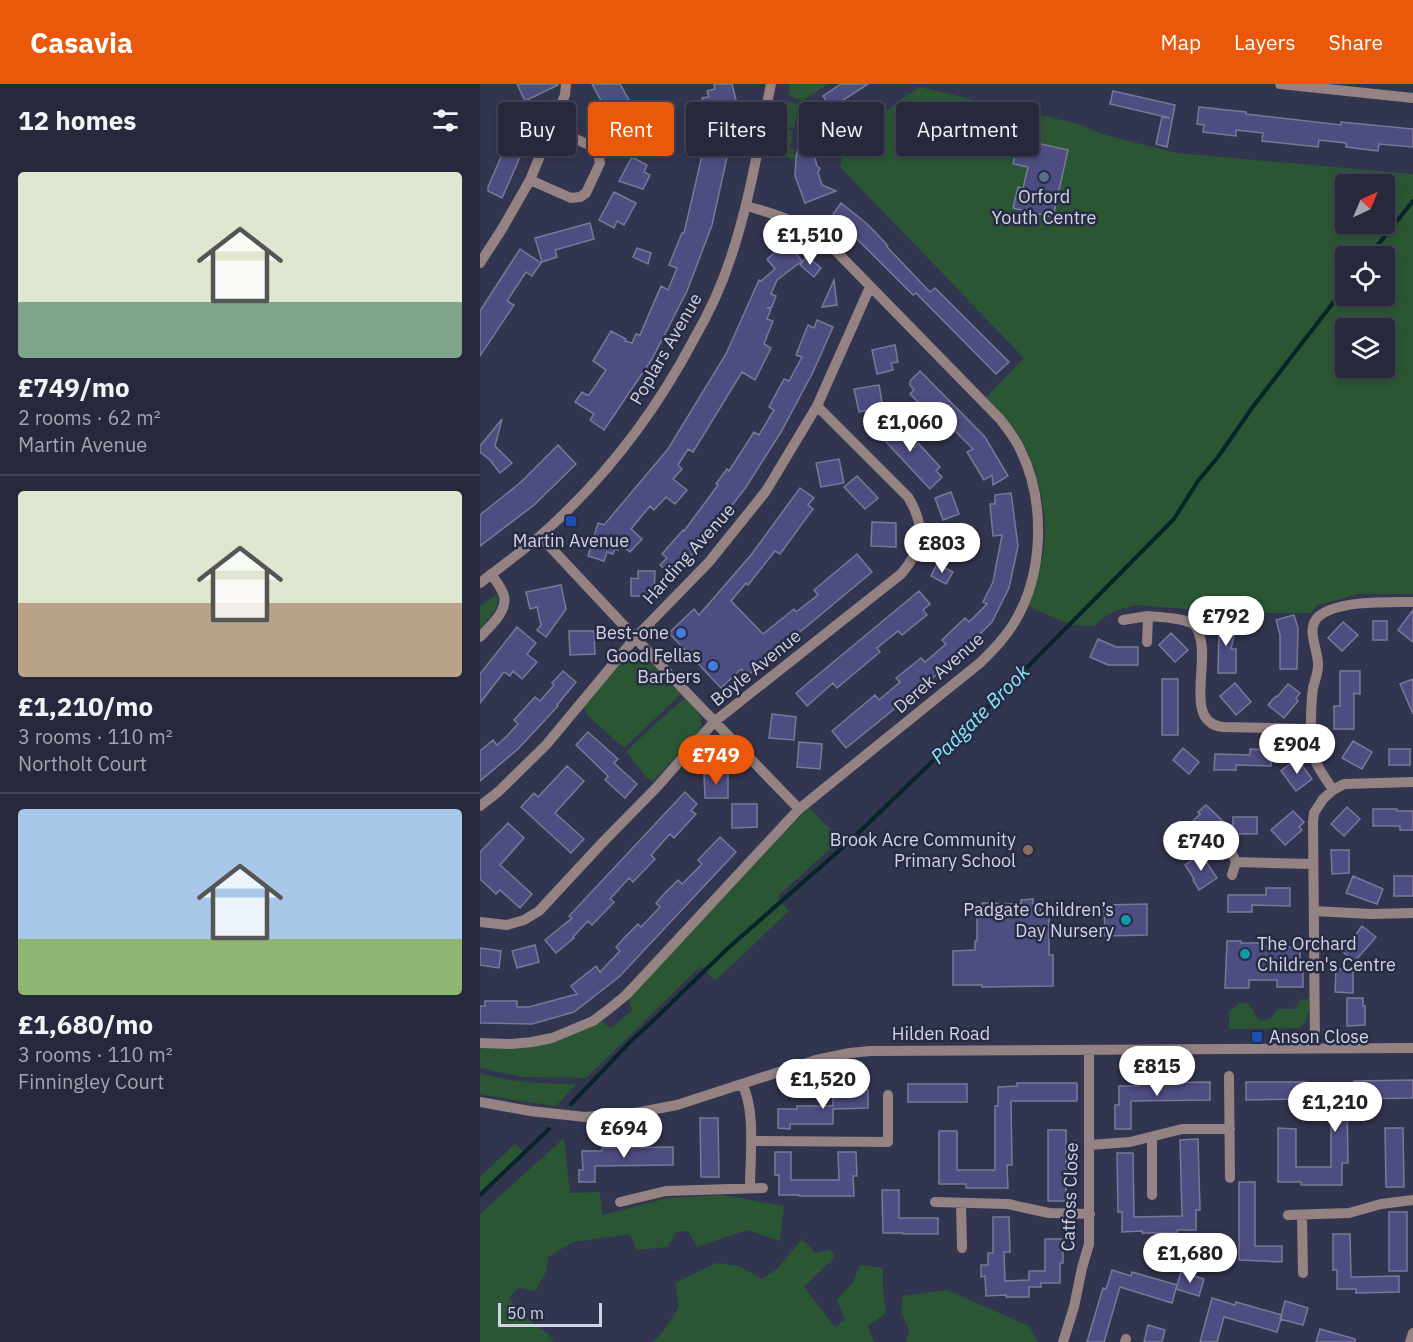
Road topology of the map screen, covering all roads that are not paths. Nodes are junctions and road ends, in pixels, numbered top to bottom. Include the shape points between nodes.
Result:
1 (566, 84) edge
2 (771, 84) edge
3 (1280, 84) edge
4 (1413, 98) edge
5 (562, 102) edge
6 (576, 139) edge
7 (540, 156) edge
8 (530, 180) junction
9 (746, 206) junction
10 (480, 262) edge
11 (870, 286) junction
12 (817, 406) junction
13 (540, 536) junction
14 (491, 574) junction
15 (480, 582) edge
16 (1413, 602) edge
17 (1148, 616) junction
18 (1123, 620) dead end
19 (480, 637) edge
20 (635, 638) junction
21 (1147, 642) dead end
22 (714, 722) junction
23 (1312, 729) junction
24 (1413, 782) edge
25 (1333, 790) junction
26 (480, 806) edge
27 (798, 809) junction
28 (1231, 851) dead end
29 (1236, 862) junction
30 (1313, 864) junction
31 (1232, 875) dead end
32 (1314, 911) junction
33 (1413, 913) edge
34 (480, 922) edge
35 (480, 1043) edge
36 (1315, 1048) junction
37 (1413, 1048) edge
38 (1089, 1050) junction
39 (1229, 1076) dead end
40 (742, 1084) junction
41 (888, 1095) dead end
42 (480, 1102) edge
43 (1230, 1130) junction
44 (1152, 1137) junction
45 (750, 1141) junction
46 (1089, 1145) junction
47 (1230, 1178) dead end
48 (750, 1188) junction
49 (764, 1188) dead end
50 (1152, 1195) dead end
51 (1413, 1200) edge
52 (620, 1202) dead end
53 (935, 1202) dead end
54 (961, 1203) junction
55 (1090, 1214) junction
56 (1287, 1215) dead end
57 (1302, 1215) junction
58 (962, 1248) dead end
59 (1303, 1273) dead end
60 (1413, 1333) edge
61 (1063, 1342) edge
62 (1410, 1342) edge

1 - 5 street
2 - 9 street, Poplars Avenue
3 - 4 street
6 - 8 street via 591,146 600,163 586,193 571,198
7 - 8 street
8 - 10 street
9 - 11 street, Derek Avenue via 789,219 817,234
9 - 13 street, Poplars Avenue via 711,308 676,371 627,445
11 - 12 street, Harding Avenue
11 - 27 street, Derek Avenue via 1000,418 1010,433 1031,480 1038,546 1022,606 994,649
12 - 20 street, Harding Avenue via 766,491 709,562
12 - 22 street, Boyle Avenue via 908,497 919,520 918,545 901,574
13 - 14 street, Poplars Avenue
13 - 20 street
14 - 15 street, Poplars Avenue
14 - 19 street via 505,603
16 - 23 street via 1362,603 1327,611 1317,618 1312,629 1318,667
17 - 18 street
17 - 21 street
17 - 23 street via 1186,621 1197,629 1203,655 1201,710 1212,725
20 - 22 street
20 - 26 street, Harding Avenue via 546,745
22 - 27 street
22 - 34 street, Boyle Avenue via 539,911 507,925
23 - 25 street via 1314,757
24 - 25 street via 1349,783
25 - 30 street via 1314,813
27 - 35 street, Derek Avenue via 632,989 593,1021 552,1038 511,1044
28 - 29 street
29 - 30 street
29 - 31 street
30 - 32 street
32 - 33 street
32 - 36 street
36 - 37 street, Hilden Road
36 - 38 street, Hilden Road
38 - 40 street, Hilden Road via 870,1051 816,1060
38 - 46 street, Catfoss Close
39 - 43 street
40 - 42 street, Hilden Road via 677,1105 585,1117
40 - 45 street via 750,1106
41 - 45 street via 888,1142
43 - 44 street via 1182,1129
43 - 47 street
44 - 46 street
44 - 50 street
45 - 48 street
46 - 55 street, Catfoss Close
48 - 49 street
48 - 52 street via 666,1191
51 - 57 street via 1349,1213
53 - 54 street
54 - 55 street
54 - 58 street
55 - 61 street, Catfoss Close via 1089,1244
56 - 57 street
57 - 59 street
60 - 62 street

